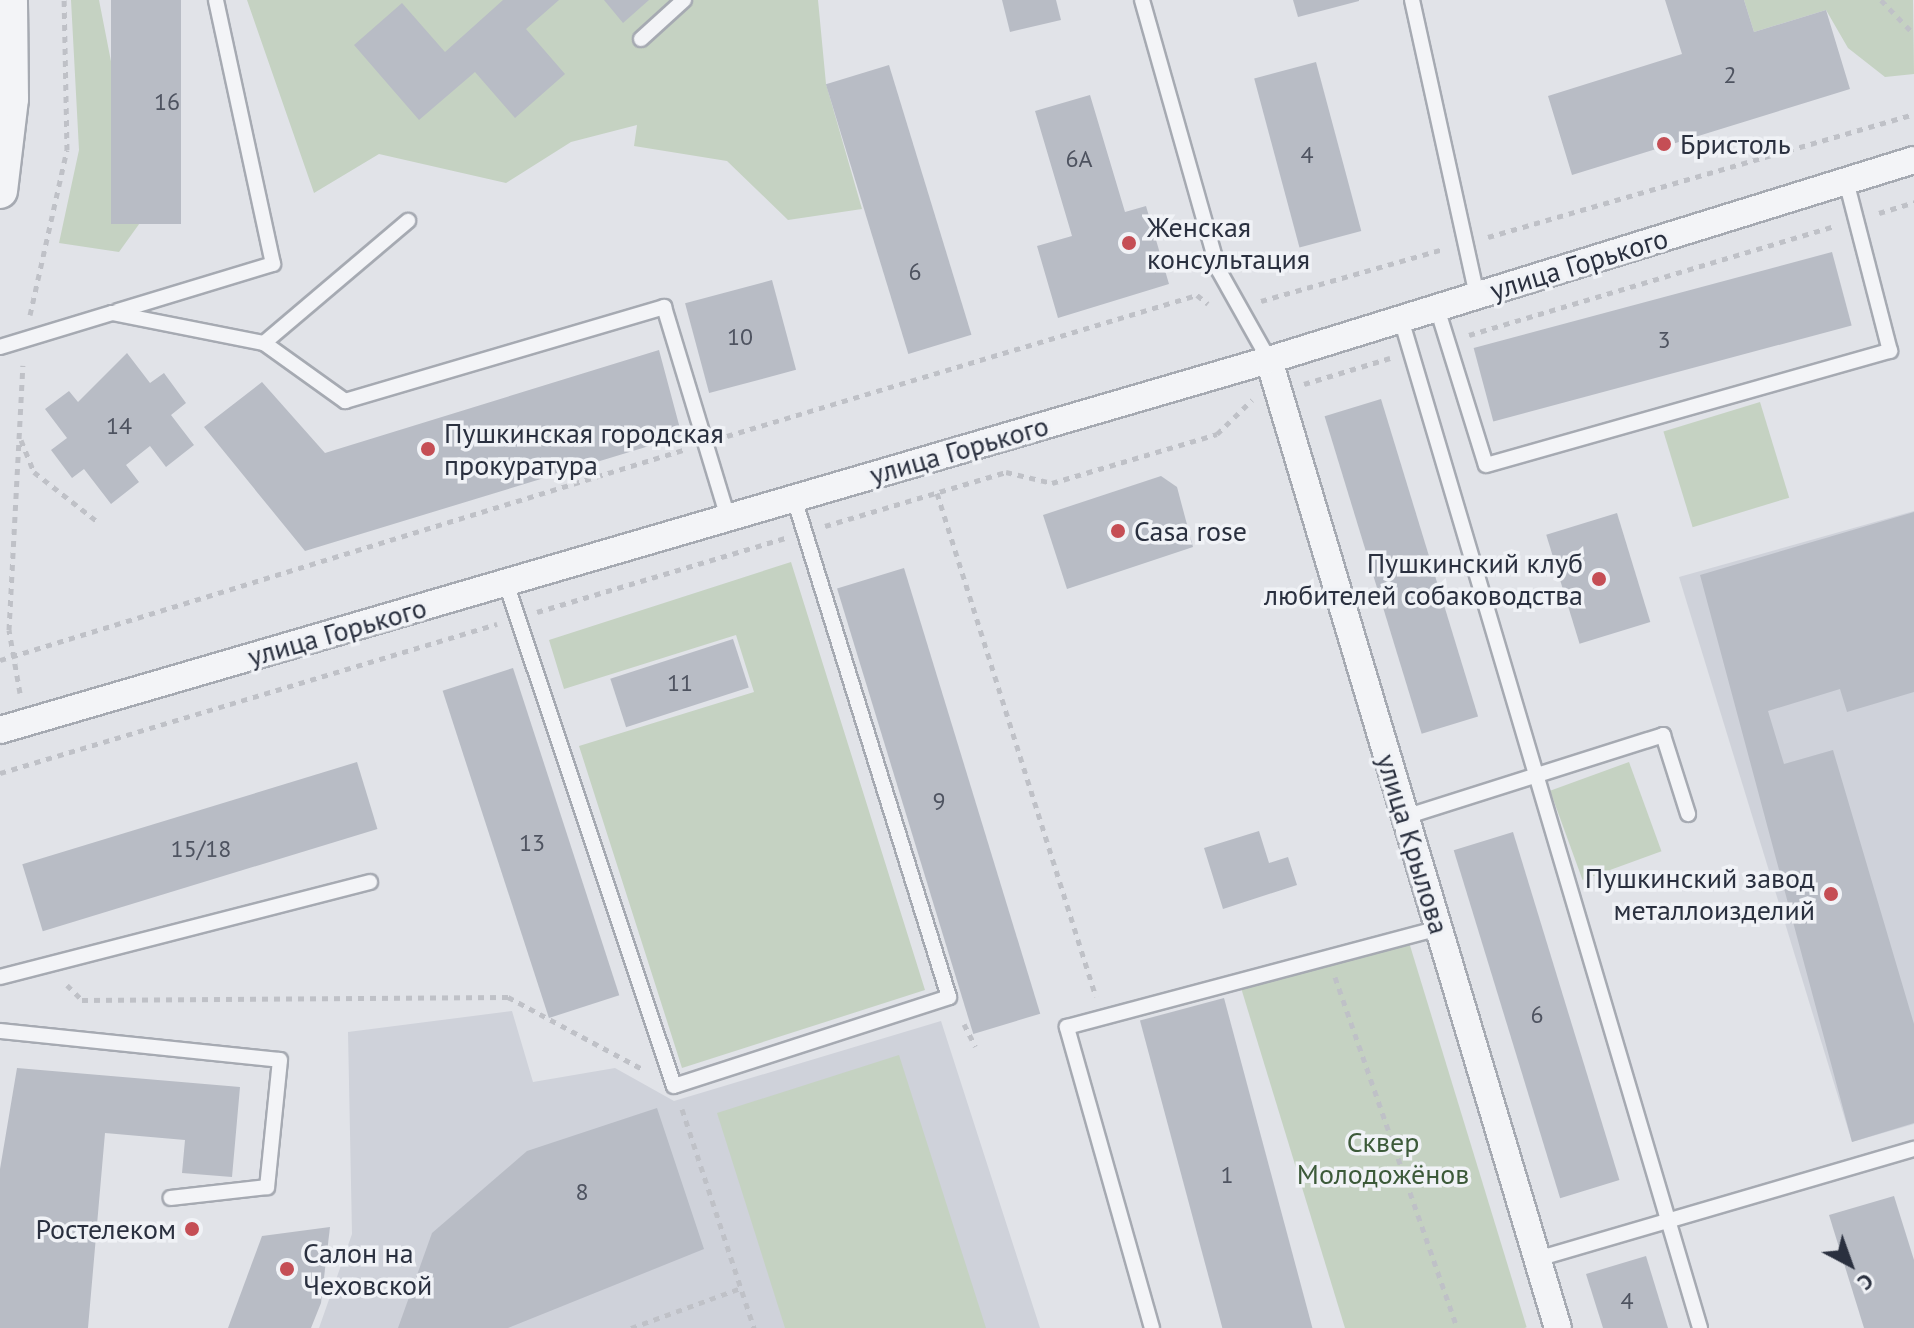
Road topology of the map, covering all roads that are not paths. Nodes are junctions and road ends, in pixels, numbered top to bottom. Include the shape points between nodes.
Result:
1 (10, 0) edge
2 (216, 0) edge
3 (684, 0) edge
4 (1142, 0) edge
5 (1412, 0) edge
6 (641, 39) dead end
7 (1914, 160) edge
8 (1846, 181) junction
9 (0, 191) edge
10 (408, 221) dead end
11 (1477, 295) junction
12 (1437, 308) junction
13 (112, 313) junction
14 (1401, 319) junction
15 (264, 343) junction
16 (0, 347) edge
17 (1269, 360) junction
18 (794, 498) junction
19 (728, 518) junction
20 (506, 583) junction
21 (0, 730) edge
22 (1537, 776) junction
23 (1688, 814) dead end
24 (1405, 817) junction
25 (370, 882) dead end
26 (1438, 928) junction
27 (0, 977) edge
28 (0, 1031) edge
29 (1914, 1149) edge
30 (171, 1198) dead end
31 (1666, 1222) junction
32 (1537, 1259) junction
33 (1152, 1328) edge
34 (1558, 1328) edge
35 (1700, 1328) edge

1 - 9 street via 11,99
2 - 13 lane via 273,264
3 - 6 lane
4 - 17 lane via 1218,269
5 - 11 lane
7 - 8 street, улица Горького
8 - 11 street, улица Горького
8 - 12 lane via 1890,351 1486,465
10 - 15 lane
11 - 12 street, улица Горького
12 - 14 street, улица Горького
13 - 15 lane
13 - 16 lane
14 - 17 street, улица Горького
14 - 22 lane
15 - 19 lane via 345,401 664,307
17 - 18 street, улица Горького
17 - 24 street, улица Крылова
18 - 19 street, улица Горького
18 - 20 lane via 949,997 674,1086
19 - 20 street, улица Горького
20 - 21 street, улица Горького
22 - 23 lane via 1663,735
22 - 24 lane
22 - 31 lane
24 - 26 street, улица Крылова
25 - 27 lane
26 - 32 street, улица Крылова
26 - 33 lane via 1326,953 1067,1027
28 - 30 lane via 280,1060 267,1187
29 - 31 lane
31 - 32 lane
31 - 35 lane
32 - 34 street, улица Крылова

